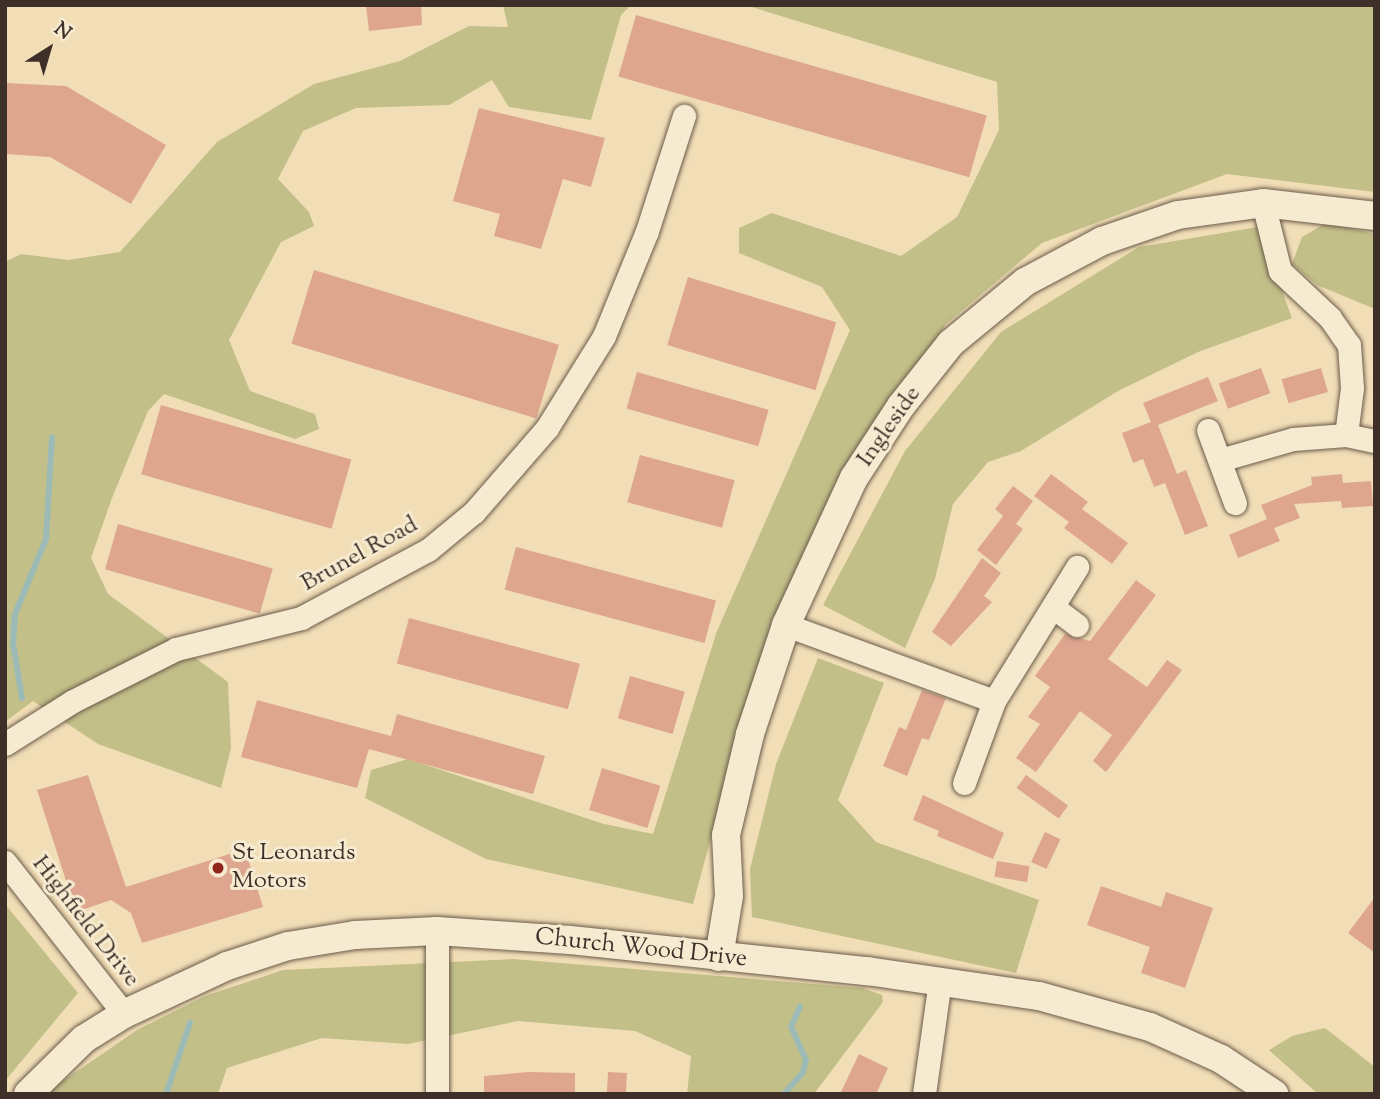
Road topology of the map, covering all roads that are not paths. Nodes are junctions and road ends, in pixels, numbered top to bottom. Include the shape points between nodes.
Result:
1 (684, 116) dead end
2 (1262, 202) junction
3 (1375, 215) edge
4 (1208, 430) dead end
5 (1346, 435) junction
6 (1375, 441) edge
7 (1220, 460) junction
8 (1236, 503) dead end
9 (1077, 567) dead end
10 (1053, 607) junction
11 (786, 625) junction
12 (1077, 625) dead end
13 (994, 701) junction
14 (5, 744) edge
15 (964, 783) dead end
16 (5, 862) edge
17 (437, 931) junction
18 (719, 957) junction
19 (940, 980) junction
20 (124, 1014) junction
21 (28, 1094) edge
22 (437, 1094) edge
23 (923, 1094) edge
24 (1273, 1094) edge

1 - 14 street, Brunel Road via 647,231 604,336 547,428 474,512 417,557 301,618 176,649 74,701
2 - 3 street, Ingleside
2 - 5 street via 1280,271 1330,318 1349,345 1352,388
2 - 11 street, Ingleside via 1178,215 1102,241 1025,282 951,343 901,406 854,478
4 - 7 street
5 - 6 street
5 - 7 street via 1293,439
7 - 8 street
9 - 10 street
10 - 12 street
10 - 13 street
11 - 13 street
11 - 18 street, Ingleside via 750,734 726,835 729,896
13 - 15 street
16 - 20 street, Highfield Drive
17 - 18 street, Church Wood Drive
17 - 20 street, Church Wood Drive via 355,936 288,947 227,966
17 - 22 street
18 - 19 street, Church Wood Drive
19 - 23 street
19 - 24 street, Church Wood Drive via 1062,1001 1150,1027 1221,1059
20 - 21 street, Church Wood Drive via 84,1040

